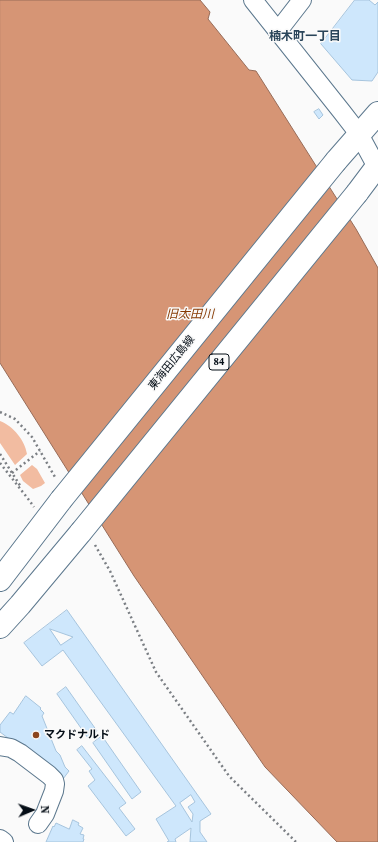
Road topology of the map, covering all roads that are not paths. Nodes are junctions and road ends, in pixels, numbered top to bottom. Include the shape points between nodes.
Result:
1 (253, 0) edge
2 (302, 0) edge
3 (278, 31) junction
4 (378, 113) edge
5 (359, 134) junction
6 (378, 167) edge
7 (0, 580) edge
8 (0, 627) edge
9 (0, 746) edge
10 (38, 824) dead end
11 (0, 839) edge
12 (4, 842) edge

1 - 3 street
2 - 3 street
3 - 5 street
4 - 5 main road, 東海田広島線
5 - 6 street
5 - 7 main road, 東海田広島線, bridge via 61,500
6 - 8 main road, 84, bridge via 88,538
9 - 10 street via 20,753 54,780 54,791
11 - 12 street

